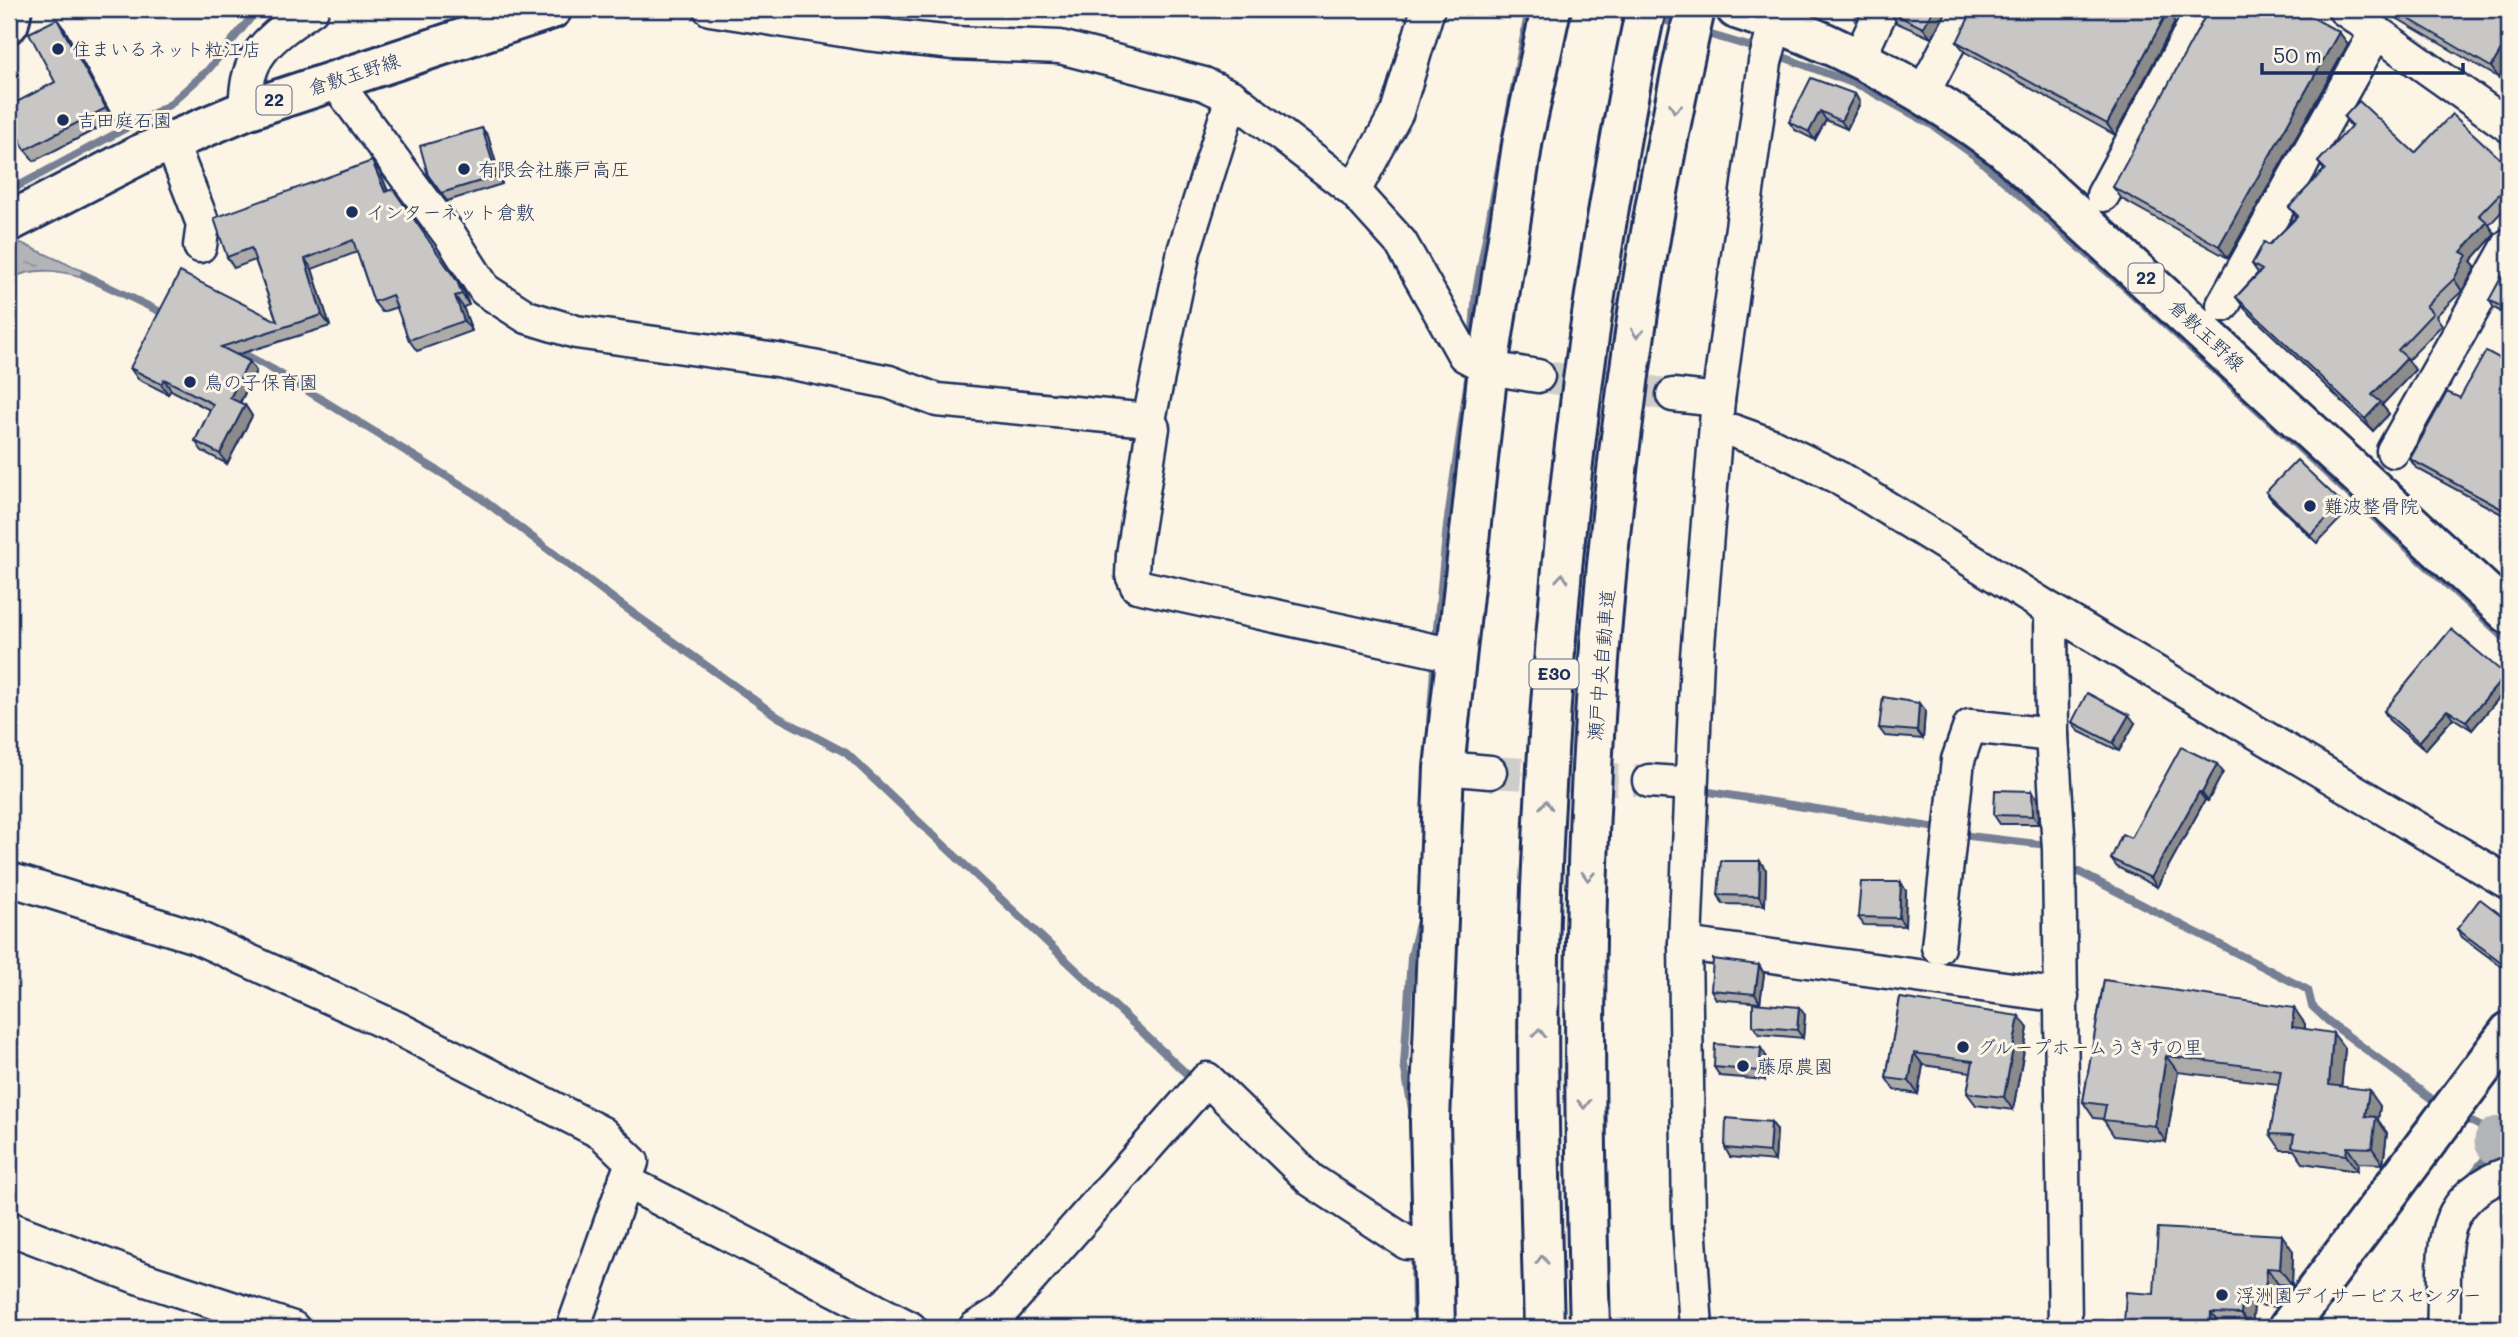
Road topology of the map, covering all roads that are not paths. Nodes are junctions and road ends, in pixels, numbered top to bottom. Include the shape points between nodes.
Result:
1 (12, 9) edge
2 (312, 9) edge
3 (552, 9) edge
4 (709, 9) edge
5 (1428, 9) edge
6 (1551, 9) edge
7 (1737, 9) edge
8 (1882, 9) edge
9 (1967, 9) edge
10 (2344, 9) edge
11 (2198, 10) edge
12 (1644, 18) edge
13 (9, 23) edge
14 (1692, 25) edge
15 (2376, 32) junction
16 (1771, 40) junction
17 (1860, 56) junction
18 (334, 80) junction
19 (1923, 93) junction
20 (1232, 97) junction
21 (246, 110) junction
22 (2507, 119) edge
23 (171, 141) junction
24 (1354, 191) junction
25 (2104, 195) dead end
26 (9, 222) edge
27 (2509, 245) edge
28 (200, 246) dead end
29 (2224, 305) dead end
30 (1488, 368) junction
31 (1538, 376) tunnel mouth
32 (1673, 395) tunnel mouth
33 (1717, 415) junction
34 (1149, 420) junction
35 (2393, 451) dead end
36 (2505, 599) edge
37 (2051, 610) junction
38 (1454, 655) junction
39 (2052, 735) junction
40 (1444, 768) junction
41 (1490, 772) tunnel mouth
42 (1648, 781) tunnel mouth
43 (1691, 784) junction
44 (9, 879) edge
45 (2509, 883) edge
46 (1685, 944) junction
47 (1938, 947) dead end
48 (2062, 996) junction
49 (2509, 1032) edge
50 (2509, 1173) edge
51 (625, 1181) junction
52 (9, 1228) edge
53 (1420, 1243) junction
54 (293, 1328) edge
55 (573, 1328) edge
56 (910, 1328) edge
57 (975, 1328) edge
58 (1435, 1328) edge
59 (1544, 1328) edge
60 (1590, 1328) edge
61 (1696, 1328) edge
62 (2065, 1328) edge
63 (2288, 1328) edge
64 (2443, 1328) edge

1 - 13 main road
2 - 21 street via 281,31 255,58 245,86
3 - 18 main road, 倉敷玉野線 / 22
4 - 20 street via 867,34 1060,47 1204,84
5 - 24 street via 1397,112
6 - 30 main road via 1523,139
7 - 16 main road, 倉敷玉野線 / 22
8 - 17 street
9 - 19 street
10 - 15 street
11 - 25 street
59 -> 12 main road, E30 via 1538,1100 1541,891 1551,709 1579,405
14 -> 60 main road, 瀬戸中央自動車道 / E30 via 1639,316 1596,709 1584,1101
15 - 22 street
15 - 29 street
16 - 17 main road, 倉敷玉野線 / 22
16 - 33 street
17 - 19 main road, 倉敷玉野線 / 22
18 - 21 main road, 倉敷玉野線 / 22
18 - 34 street via 485,290 527,317 576,332 777,360 889,382 937,400
19 - 36 main road, 倉敷玉野線 / 22 via 2038,178
20 - 24 street
20 - 34 street via 1184,251
21 - 23 main road, 倉敷玉野線 / 22
23 - 26 main road, 倉敷玉野線 / 22
23 - 28 street via 203,224
24 - 30 street via 1401,243 1464,355
27 - 35 street
30 - 31 street
30 - 38 main road
32 - 33 street
33 - 37 street via 1733,431 1839,478
33 - 43 street
34 - 38 street via 1153,428 1133,555 1132,575 1137,586
37 - 39 street
37 - 45 street
38 - 40 main road
39 - 47 street via 1970,726 1958,760
39 - 48 street
40 - 41 street
40 - 53 main road via 1430,1121
42 - 43 street
43 - 46 street
44 - 51 street via 197,937 395,1027 603,1133 632,1162
46 - 48 street
46 - 61 street via 1689,1223
48 - 62 street
49 - 63 main road
50 - 64 street via 2486,1181 2465,1200 2445,1233
51 - 55 street
51 - 56 street
52 - 54 street via 137,1277
53 - 57 street via 1311,1180 1207,1079 1002,1311
53 - 58 main road

